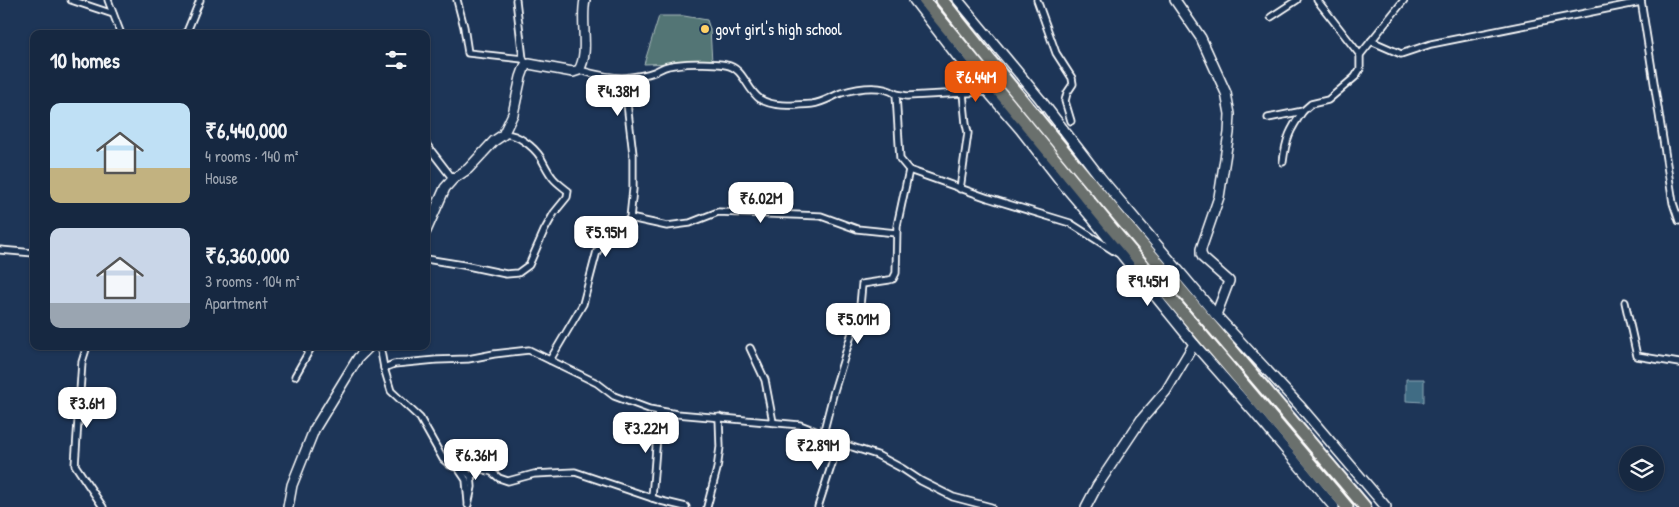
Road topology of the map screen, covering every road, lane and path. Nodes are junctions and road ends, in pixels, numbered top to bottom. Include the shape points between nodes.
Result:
1 (70, 0) edge
2 (108, 0) edge
3 (200, 0) edge
4 (457, 0) edge
5 (516, 0) edge
6 (585, 0) edge
7 (914, 0) edge
8 (924, 0) edge
9 (942, 0) edge
10 (1037, 0) edge
11 (1175, 0) edge
12 (1296, 0) edge
13 (1317, 0) edge
14 (1404, 0) edge
15 (962, 1) edge
16 (1641, 1) edge
17 (113, 14) junction
18 (1271, 17) dead end
19 (120, 30) edge
20 (188, 30) edge
21 (1371, 41) junction
22 (1360, 55) junction
23 (525, 62) junction
24 (579, 70) junction
25 (624, 78) junction
26 (988, 92) junction
27 (963, 93) junction
28 (896, 94) junction
29 (1303, 111) junction
30 (1268, 118) dead end
31 (1071, 121) dead end
32 (503, 136) junction
33 (430, 149) edge
34 (1283, 162) dead end
35 (909, 170) junction
36 (453, 179) junction
37 (960, 189) junction
38 (630, 218) junction
39 (1679, 221) edge
40 (430, 222) edge
41 (896, 233) junction
42 (0, 250) edge
43 (30, 253) edge
44 (1121, 256) junction
45 (430, 260) edge
46 (1625, 302) dead end
47 (1216, 315) junction
48 (1194, 344) junction
49 (750, 348) dead end
50 (86, 350) edge
51 (310, 350) edge
52 (366, 350) edge
53 (381, 350) edge
54 (550, 360) junction
55 (1679, 363) edge
56 (384, 368) junction
57 (294, 376) dead end
58 (659, 411) junction
59 (719, 417) junction
60 (772, 422) junction
61 (823, 434) junction
62 (839, 442) junction
63 (458, 469) junction
64 (470, 476) junction
65 (652, 498) junction
66 (468, 506) edge
67 (103, 507) edge
68 (288, 507) edge
69 (686, 507) edge
70 (707, 507) edge
71 (818, 507) edge
72 (991, 507) edge
73 (1086, 507) edge
74 (1334, 507) edge
75 (1347, 507) edge
76 (1365, 507) edge
77 (1386, 507) edge

1 - 17 street
2 - 17 street
3 - 20 street
4 - 23 street via 468,53
5 - 23 street
6 - 24 street via 582,16 584,62
7 - 26 street
8 - 75 highway via 1120,239
9 - 76 highway via 1109,205
10 - 31 street via 1056,53 1073,84 1065,101
11 - 47 street via 1201,38 1226,93 1230,114 1218,197 1201,249 1203,258 1229,281
12 - 18 street
13 - 22 street
14 - 21 street
15 - 47 street via 1100,177
16 - 21 street via 1431,44 1401,54
16 - 39 street via 1673,203
17 - 19 street
21 - 22 street
22 - 29 street via 1360,69 1355,77 1328,100 1311,104
23 - 24 street via 573,72
23 - 32 street via 513,114
24 - 25 street
25 - 28 street via 653,73 668,66 717,64 737,70 750,90 770,103 816,103 842,93 873,87
25 - 38 street via 633,154
26 - 27 street
26 - 44 street
27 - 28 street
27 - 37 street via 968,132
28 - 35 street via 900,159
29 - 30 street
29 - 34 street via 1285,143
32 - 36 street
32 - 45 street via 509,134 523,140 540,156 554,180 568,191 544,231 529,265 518,273 506,274
33 - 36 street
35 - 37 street
35 - 41 street
36 - 40 street
37 - 44 street via 1070,223
38 - 41 street via 667,226 690,223 718,212 821,216 857,229
38 - 54 street via 597,251 583,304
41 - 61 street via 896,274 893,279 862,284 860,306
42 - 43 street
44 - 48 street
46 - 55 street via 1637,356
47 - 77 street
48 - 73 street via 1166,391 1141,420
48 - 74 street
49 - 60 street via 765,380
50 - 67 street via 82,362 75,465
51 - 57 street
52 - 68 street via 314,430 292,485
53 - 56 street
54 - 56 street via 529,350 468,359 394,364
54 - 58 street via 597,383 614,396
56 - 63 street via 391,391 420,418 442,459
58 - 59 street
58 - 65 street
59 - 60 street
59 - 70 street via 720,447
60 - 61 street via 800,425
61 - 62 street
62 - 71 street
62 - 72 street via 877,455 954,497
63 - 64 street
63 - 66 street via 466,480
64 - 65 street via 481,469 508,481 534,474 575,472
64 - 66 street via 472,487
65 - 69 street

